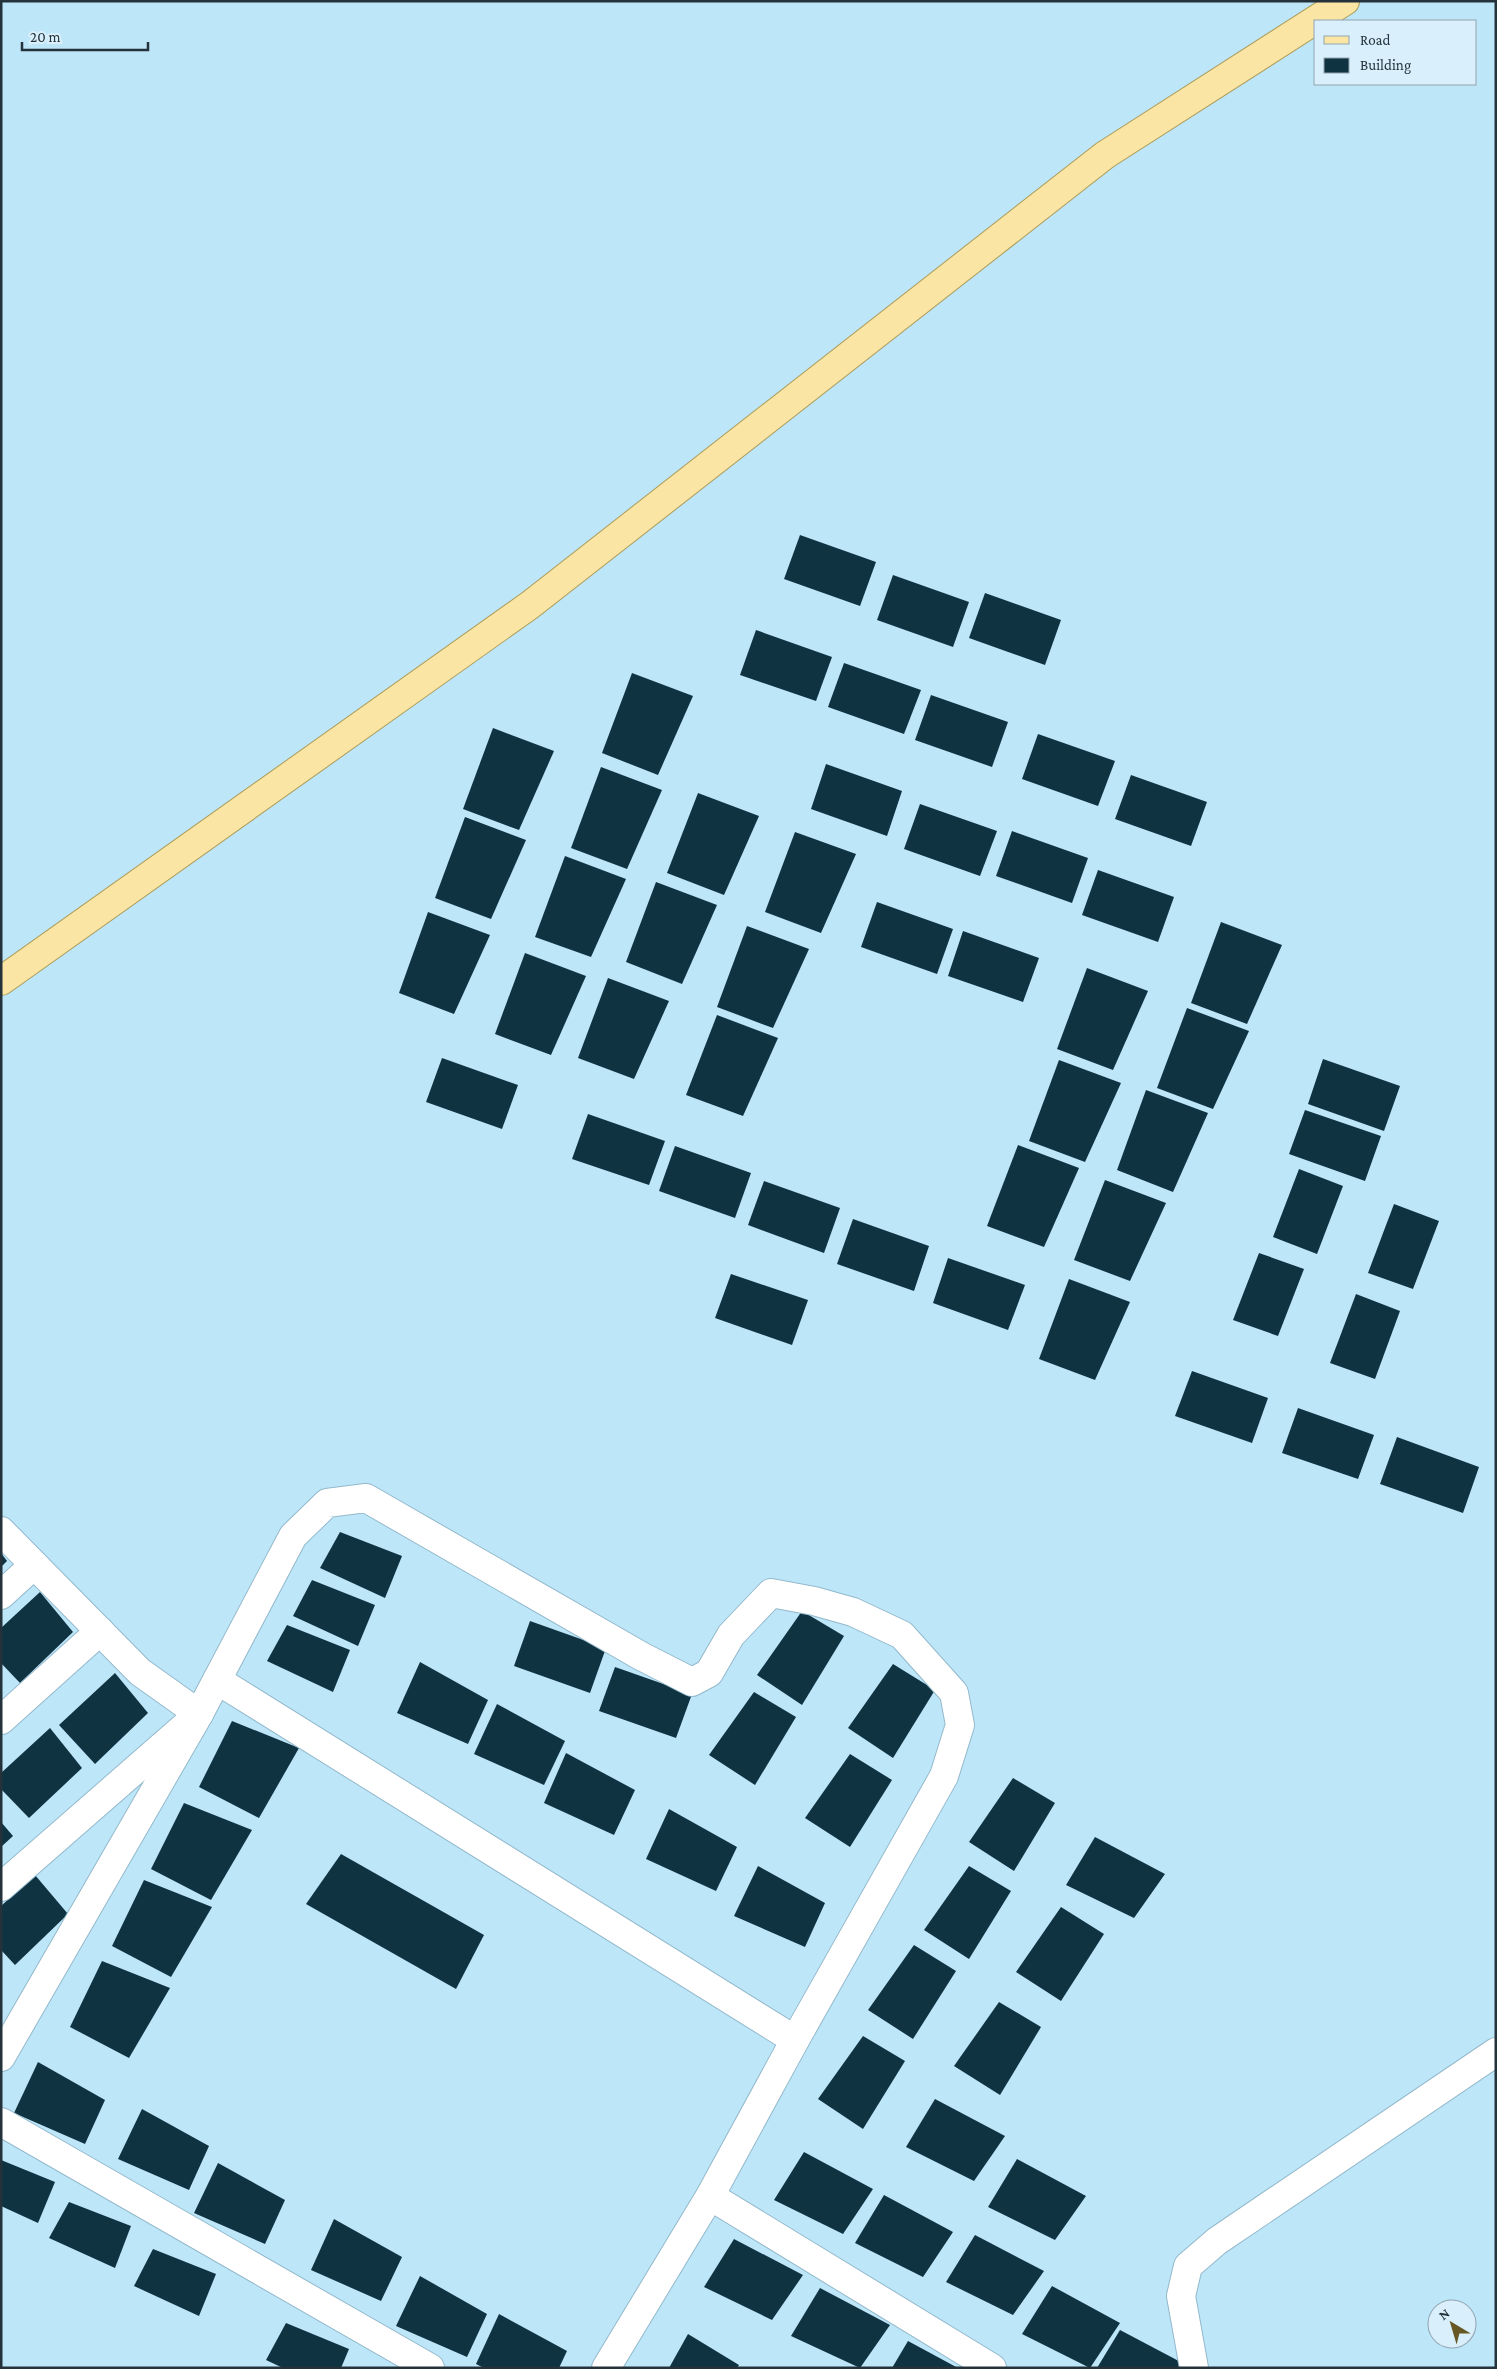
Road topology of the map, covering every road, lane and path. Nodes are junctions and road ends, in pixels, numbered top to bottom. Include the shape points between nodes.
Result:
1 (1345, 1) edge
2 (1315, 20) edge
3 (1314, 21) edge
4 (1, 982) edge
5 (1, 1531) edge
6 (34, 1565) junction
7 (1, 1594) edge
8 (100, 1631) junction
9 (217, 1680) junction
10 (199, 1714) junction
11 (1, 1720) edge
12 (1, 1887) edge
13 (795, 2040) junction
14 (1496, 2052) edge
15 (1, 2057) edge
16 (1, 2122) edge
17 (710, 2196) junction
18 (430, 2368) edge
19 (606, 2368) edge
20 (992, 2368) edge
21 (1194, 2368) edge

1 - 2 main road
3 - 4 main road via 1105,155 530,605
5 - 6 street
6 - 7 street
6 - 8 street
8 - 10 street via 140,1672
8 - 11 street
9 - 10 street
9 - 13 street
9 - 13 street via 293,1536 327,1503 366,1498 692,1682 709,1673 731,1635 771,1593 853,1612 902,1635 954,1693 960,1726 944,1776
10 - 12 street
10 - 15 street
13 - 17 street
14 - 21 street via 1217,2241 1188,2266 1181,2296
16 - 18 street
17 - 19 street
17 - 20 street

